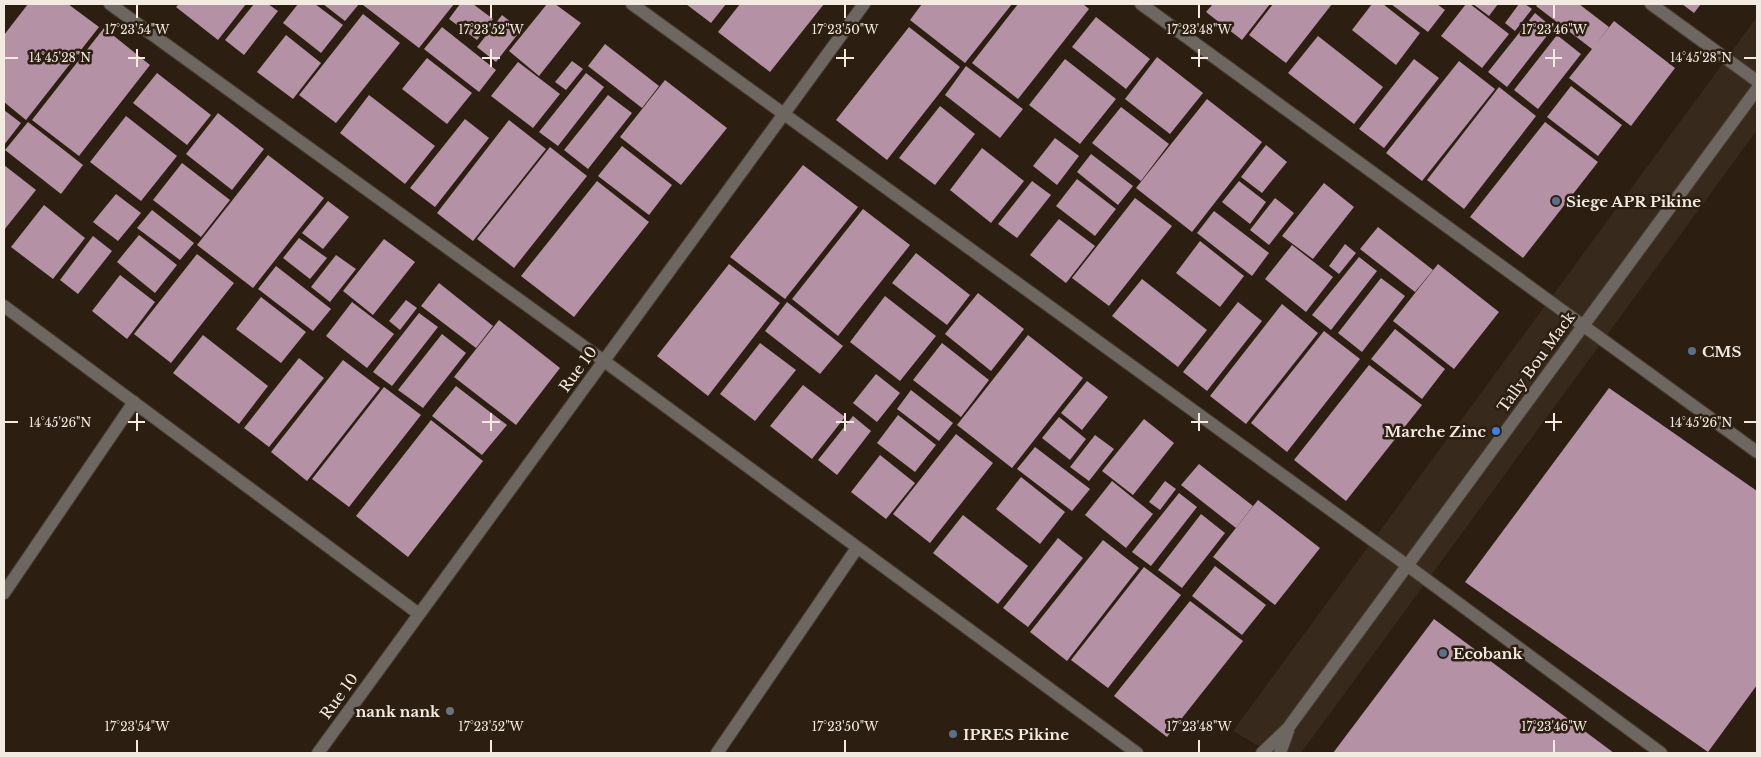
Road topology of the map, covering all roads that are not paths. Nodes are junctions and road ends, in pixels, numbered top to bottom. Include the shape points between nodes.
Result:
1 (110, 4) edge
2 (632, 4) edge
3 (864, 4) edge
4 (1141, 4) edge
5 (1651, 4) edge
6 (1757, 81) edge
7 (1757, 88) edge
8 (784, 114) junction
9 (4, 306) edge
10 (1584, 325) junction
11 (604, 361) junction
12 (134, 402) junction
13 (1757, 452) edge
14 (857, 548) junction
15 (1408, 566) junction
16 (4, 593) edge
17 (419, 614) junction
18 (1288, 728) junction
19 (318, 753) edge
20 (717, 753) edge
21 (1137, 753) edge
22 (1262, 753) edge
23 (1280, 753) edge
24 (1661, 753) edge

1 - 11 street
2 - 8 street
3 - 8 street, Rue 10
4 - 10 street
5 - 6 street
7 - 10 street, Tally Bou Mack
8 - 11 street, Rue 10
8 - 15 street
9 - 12 street
10 - 13 street
10 - 15 street, Tally Bou Mack
11 - 14 street
11 - 17 street, Rue 10
12 - 16 street
12 - 17 street
14 - 20 street
14 - 21 street
15 - 18 street, Tally Bou Mack
15 - 24 street
17 - 19 street, Rue 10
18 - 22 street, Tally Bou Mack
18 - 23 street, Tally Bou Mack

